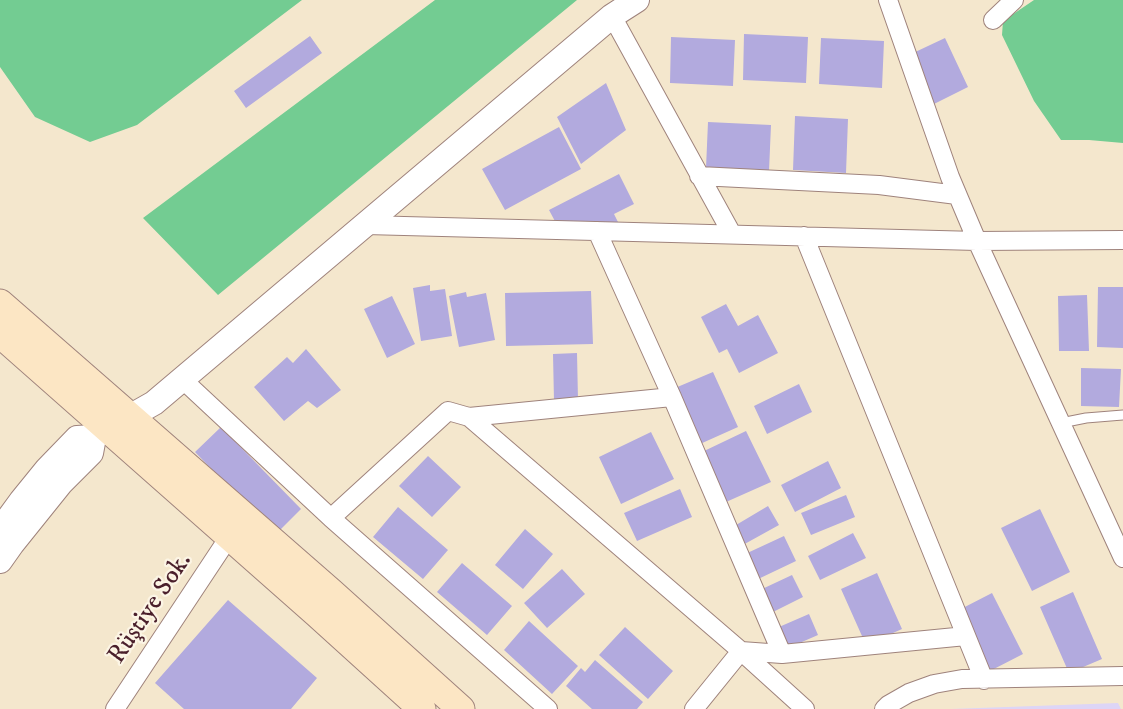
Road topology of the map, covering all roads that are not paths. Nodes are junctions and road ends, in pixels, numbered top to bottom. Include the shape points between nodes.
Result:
1 (637, 0) edge
2 (888, 0) edge
3 (1014, 0) edge
4 (612, 16) junction
5 (993, 20) dead end
6 (699, 176) junction
7 (957, 195) junction
8 (366, 225) junction
9 (597, 231) junction
10 (732, 234) junction
11 (804, 236) junction
12 (1123, 240) edge
13 (977, 241) junction
14 (0, 303) edge
15 (0, 334) edge
16 (182, 379) junction
17 (672, 397) junction
18 (1123, 415) edge
19 (470, 417) junction
20 (1061, 423) junction
21 (111, 428) junction
22 (331, 518) junction
23 (0, 530) edge
24 (230, 537) junction
25 (1123, 558) edge
26 (0, 561) edge
27 (966, 636) junction
28 (741, 651) junction
29 (782, 654) junction
30 (1123, 676) edge
31 (984, 680) junction
32 (115, 709) edge
33 (422, 709) edge
34 (461, 709) edge
35 (549, 709) edge
36 (694, 709) edge
37 (805, 709) edge
38 (884, 709) edge

1 - 4 street
2 - 7 street
3 - 5 street
4 - 6 street
4 - 8 street
6 - 7 street via 879,185
6 - 10 street
7 - 13 street
8 - 9 street
8 - 16 street
9 - 10 street
9 - 17 street
10 - 11 street
11 - 13 street
11 - 27 street
12 - 13 street
13 - 20 street
14 - 21 main road
15 - 21 main road
16 - 21 street via 154,403
16 - 22 street
17 - 19 street
17 - 29 street
18 - 20 lane
19 - 22 street via 448,411
19 - 28 street
20 - 25 street
21 - 23 street via 76,438
21 - 24 main road
21 - 26 street via 49,497
21 - 34 main road via 331,592
22 - 35 street
24 - 32 street, Rüştiye Sok.
24 - 33 main road
27 - 29 street
27 - 31 street
28 - 29 street
28 - 36 street
28 - 37 street
30 - 31 street
31 - 38 street via 934,684 909,693

